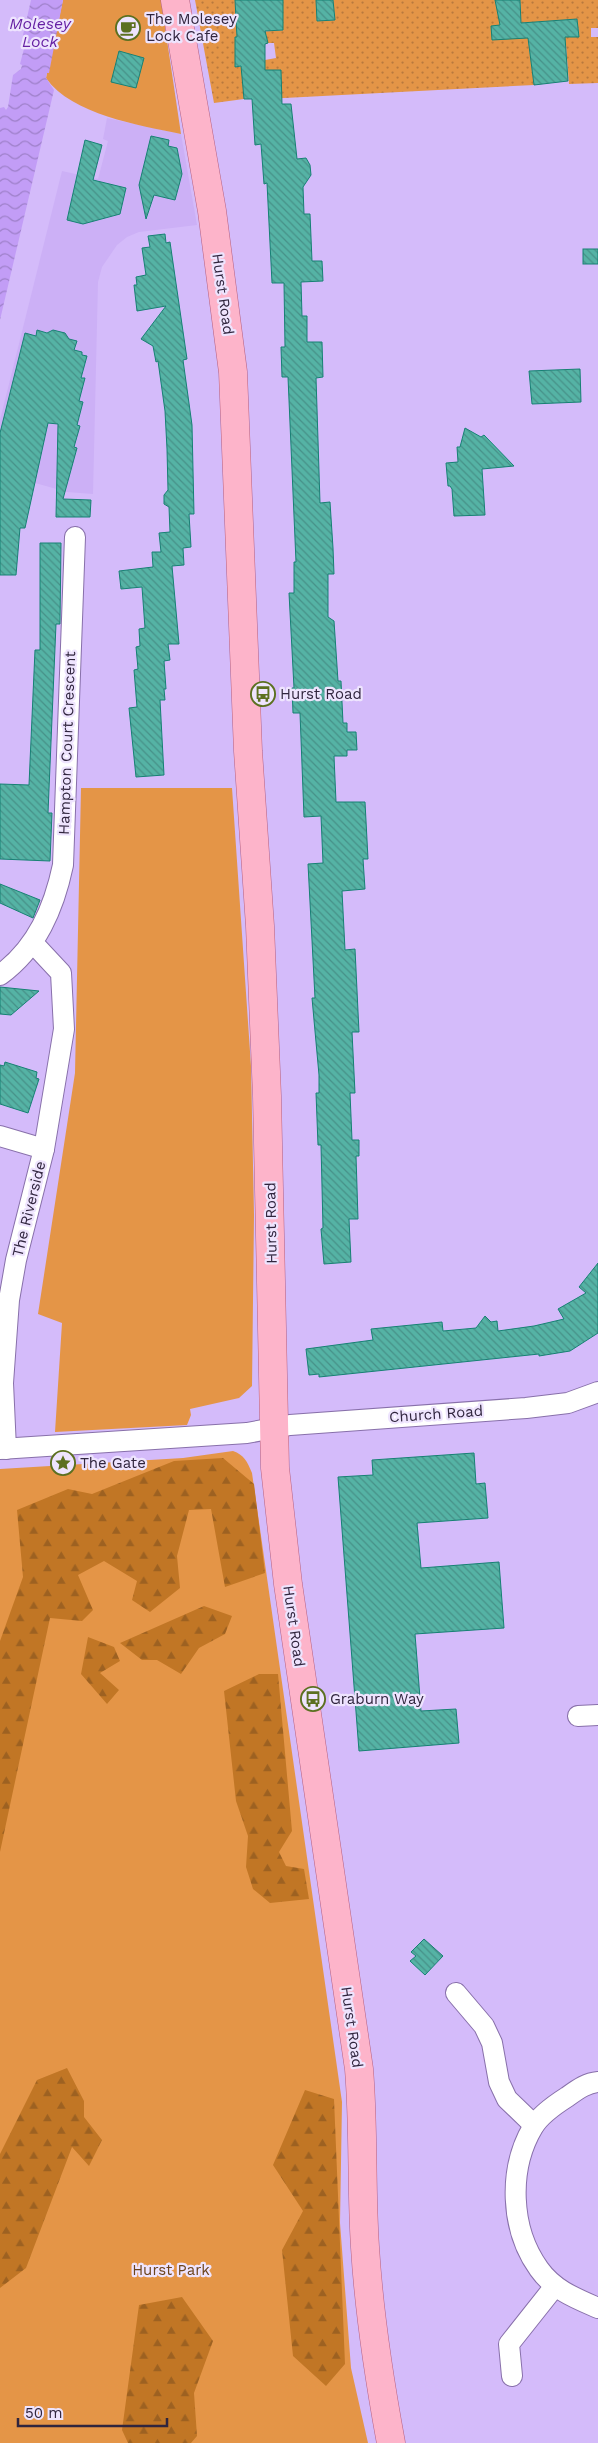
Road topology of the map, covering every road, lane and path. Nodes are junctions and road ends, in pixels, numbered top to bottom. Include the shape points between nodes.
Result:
1 (174, 0) edge
2 (75, 537) dead end
3 (33, 943) junction
4 (0, 974) edge
5 (0, 1136) edge
6 (44, 1149) junction
7 (598, 1392) edge
8 (273, 1428) junction
9 (3, 1449) edge
10 (456, 1993) dead end
11 (598, 2082) edge
12 (534, 2125) junction
13 (555, 2286) junction
14 (598, 2308) edge
15 (512, 2376) dead end
16 (390, 2443) edge

1 - 8 main road, Hurst Road via 212,210 234,381 248,741 270,1154
2 - 3 street, Hampton Court Crescent via 63,864 58,890
3 - 4 street, Hampton Court Crescent
3 - 6 street, The Riverside via 61,973 64,1029
5 - 6 street, The Riverside
6 - 9 street, The Riverside via 9,1300 3,1383
7 - 8 street, Church Road via 568,1403 526,1408
8 - 9 street via 247,1433
8 - 16 main road, Hurst Road via 288,1584 359,2069 369,2301
10 - 12 street via 484,2026 492,2043 499,2082 507,2099
11 - 12 street via 590,2083 556,2103
12 - 13 street via 524,2144 516,2174 516,2205 523,2238 538,2269
13 - 14 street via 560,2292
13 - 15 street via 509,2344

